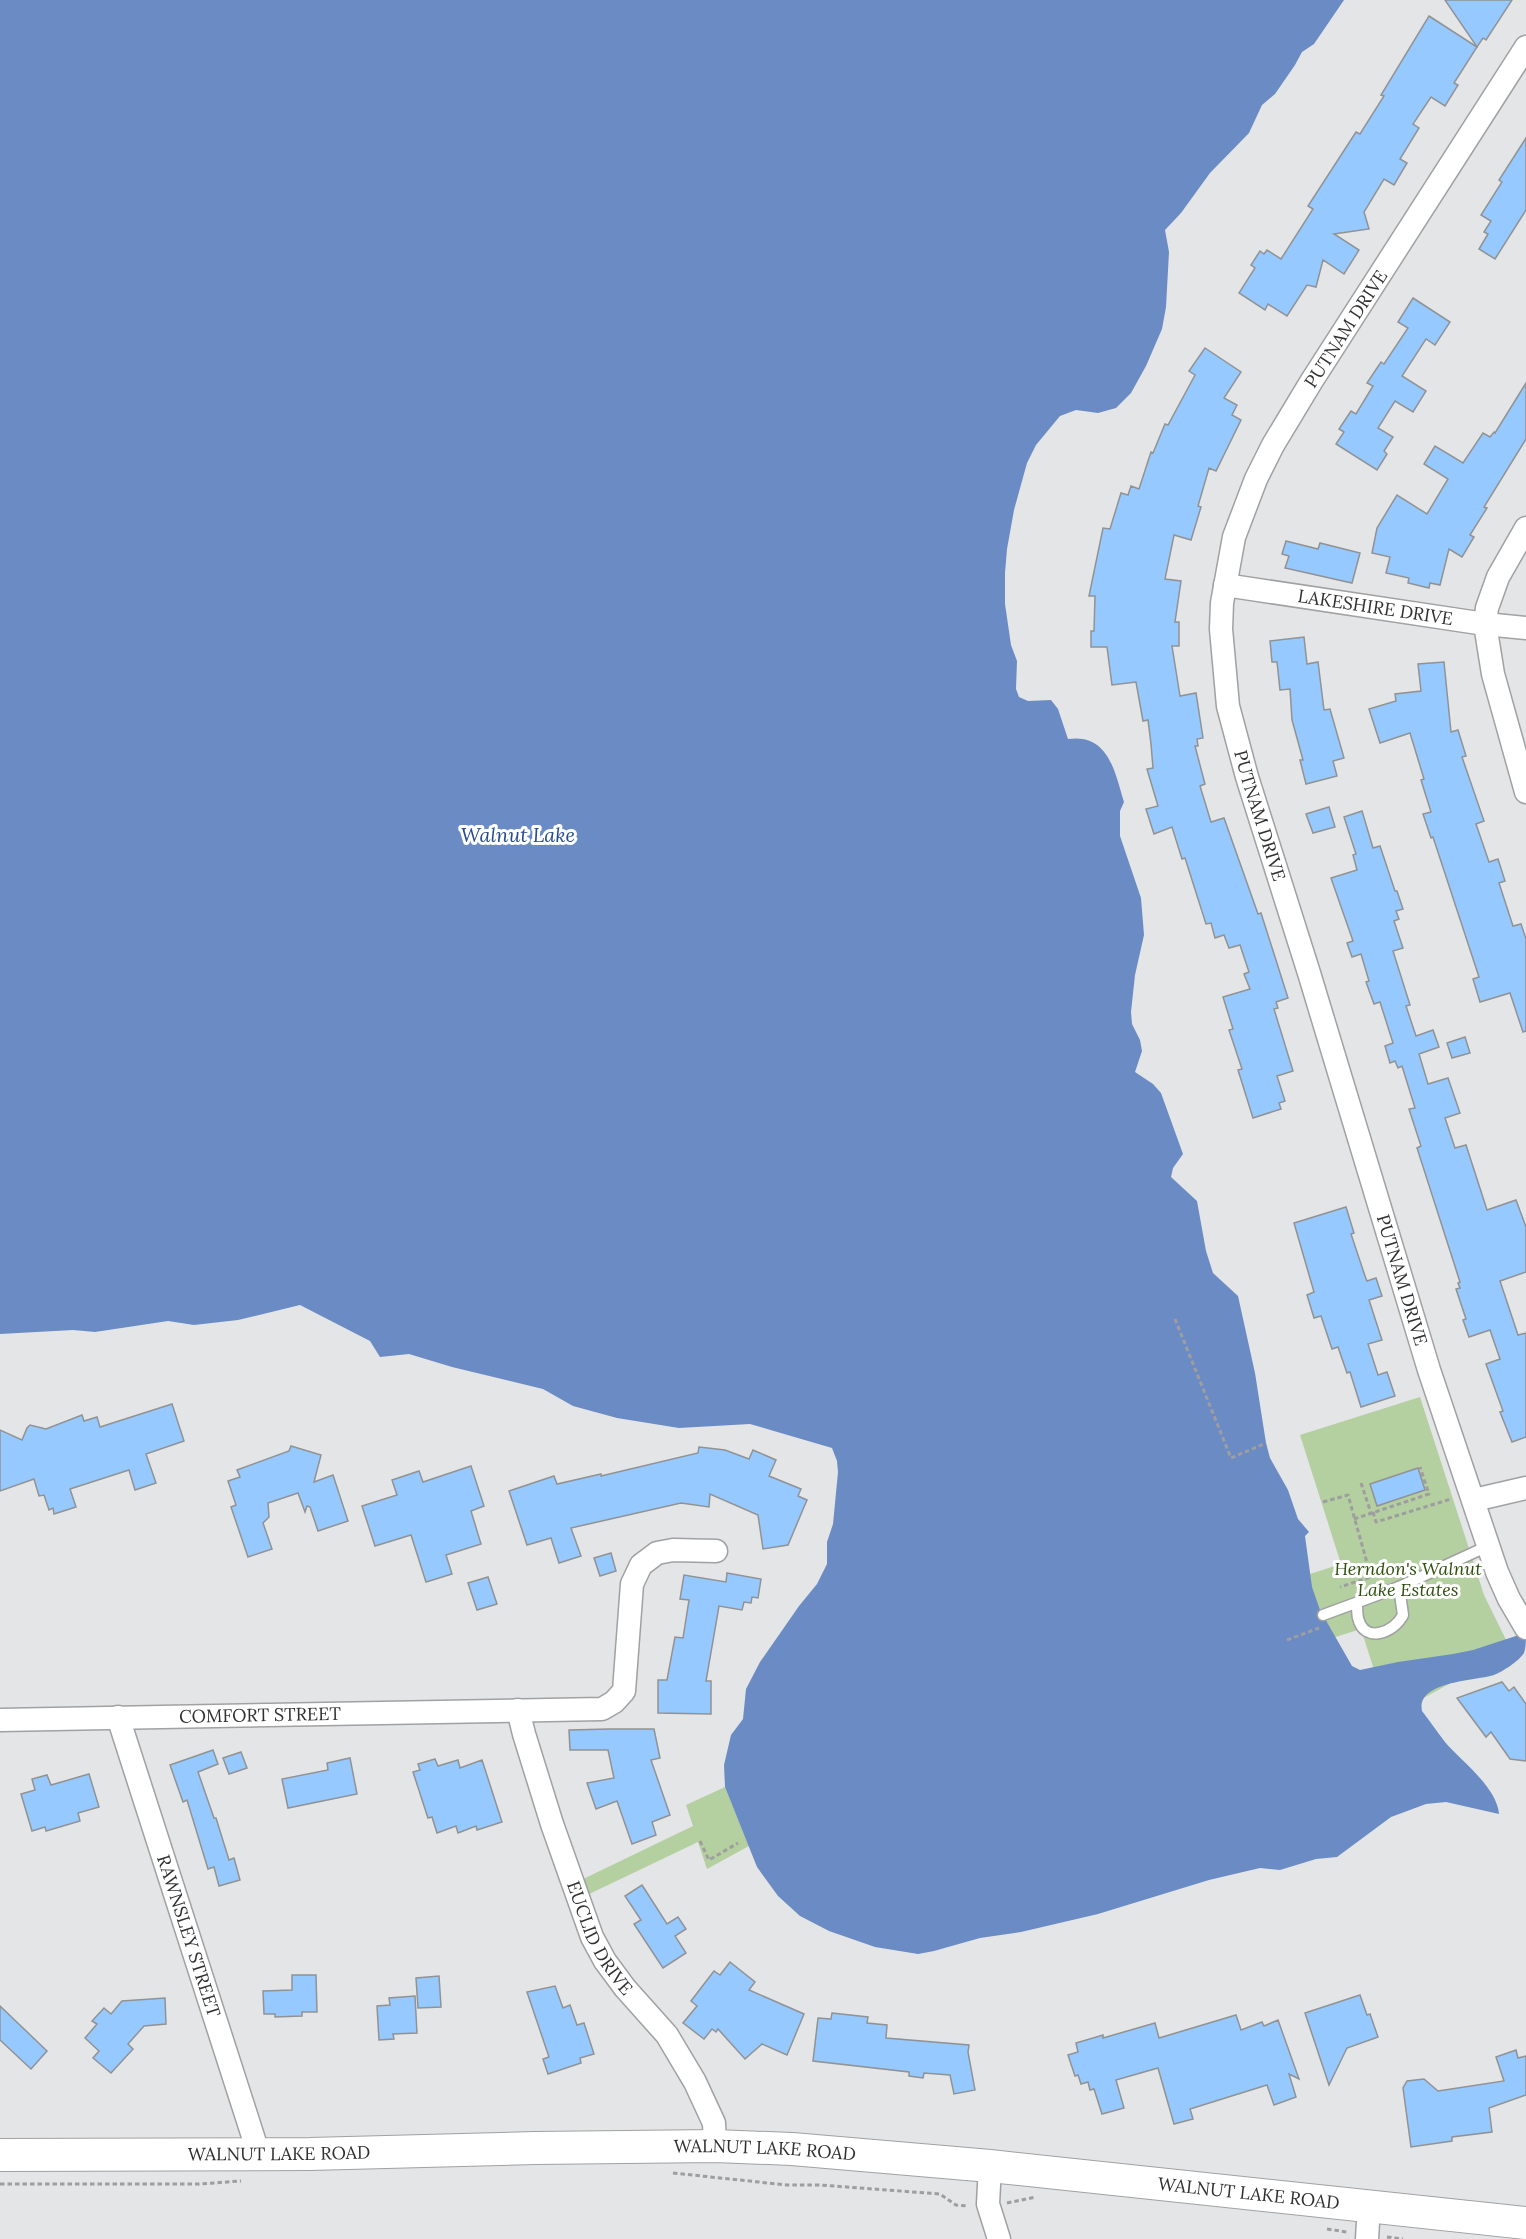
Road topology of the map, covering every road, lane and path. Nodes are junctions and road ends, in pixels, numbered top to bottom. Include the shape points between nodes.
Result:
1 (1526, 47) edge
2 (1526, 528) edge
3 (1225, 585) junction
4 (1485, 624) junction
5 (1526, 628) edge
6 (1526, 792) edge
7 (1175, 1319) dead end
8 (1266, 1443) dead end
9 (1420, 1467) dead end
10 (1361, 1483) dead end
11 (1526, 1488) edge
12 (1411, 1500) junction
13 (1323, 1502) dead end
14 (1464, 1503) junction
15 (1414, 1510) junction
16 (1372, 1513) junction
17 (1354, 1519) junction
18 (1488, 1546) junction
19 (716, 1551) dead end
20 (1340, 1587) dead end
21 (1399, 1587) junction
22 (1357, 1603) junction
23 (1324, 1620) joint
24 (1522, 1621) edge
25 (1287, 1640) dead end
26 (519, 1710) junction
27 (118, 1717) junction
28 (0, 1720) edge
29 (700, 1841) dead end
30 (738, 1843) dead end
31 (715, 2146) junction
32 (0, 2155) edge
33 (990, 2166) junction
34 (253, 2167) junction
35 (672, 2173) dead end
36 (0, 2184) edge
37 (1044, 2195) dead end
38 (988, 2205) junction
39 (1526, 2223) edge
40 (1368, 2226) edge
41 (1323, 2228) dead end
42 (999, 2239) edge
43 (1404, 2239) edge

1 - 3 street, PUTNAM DRIVE via 1273,445 1234,537
2 - 4 street via 1498,577
3 - 4 street, LAKESHIRE DRIVE
3 - 14 street, PUTNAM DRIVE via 1221,644 1232,723 1429,1370
4 - 5 street, LAKESHIRE DRIVE
4 - 6 street via 1493,674
7 - 8 path via 1231,1458
9 - 12 path via 1428,1494
10 - 16 path
11 - 14 street
12 - 15 path
12 - 16 path
13 - 17 path via 1348,1495
14 - 15 path via 1452,1498
14 - 18 street, PUTNAM DRIVE
15 - 16 path via 1376,1522
16 - 17 path
17 - 20 path via 1371,1577
18 - 21 lane
18 - 24 street, PUTNAM DRIVE
19 - 26 street, COMFORT STREET via 673,1550 657,1553 641,1564 632,1584 624,1691 614,1702 602,1709
21 - 22 lane
21 - 22 lane via 1403,1615 1385,1633 1365,1630 1358,1617
22 - 23 lane
23 - 25 path
26 - 27 street, COMFORT STREET
26 - 31 street, EUCLID DRIVE via 552,1824 592,1937 625,1988 667,2035 695,2082 714,2123
27 - 28 street, COMFORT STREET
27 - 34 street, RAWNSLEY STREET
29 - 30 path via 709,1860
31 - 33 street, WALNUT LAKE ROAD
31 - 34 street, WALNUT LAKE ROAD
32 - 34 street, WALNUT LAKE ROAD
33 - 38 street
33 - 40 street, WALNUT LAKE ROAD
34 - 36 path via 199,2184
35 - 38 path via 940,2194 956,2205
37 - 38 path
38 - 42 street
39 - 40 street, WALNUT LAKE ROAD
40 - 41 path
40 - 43 path

